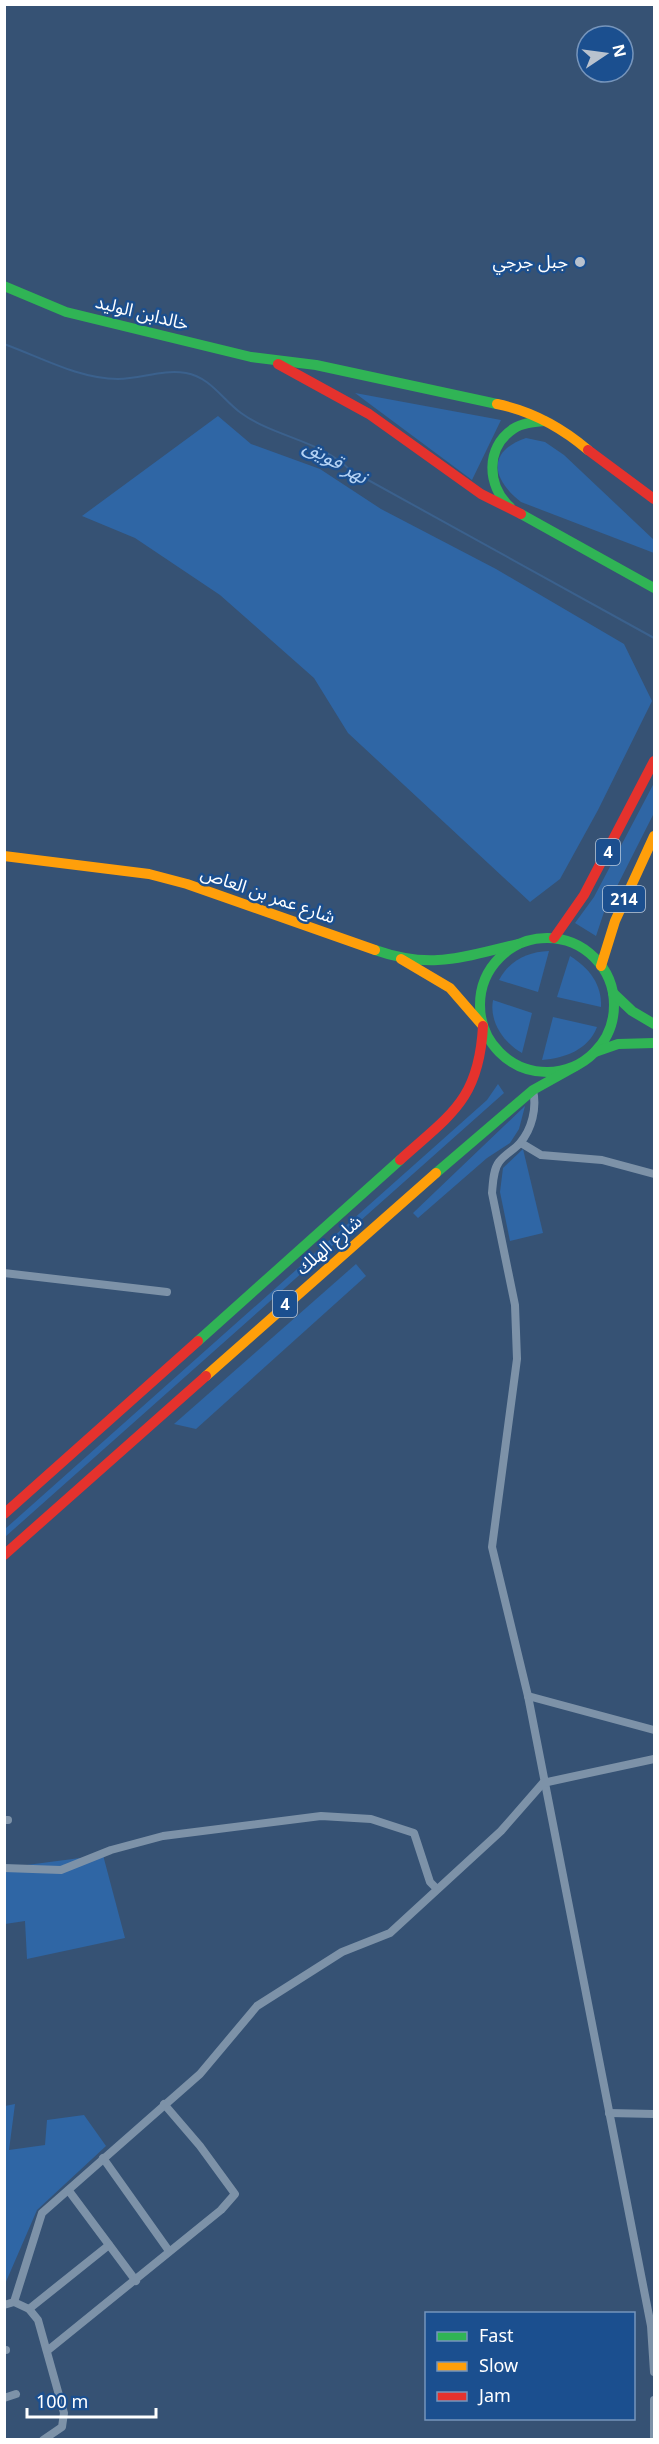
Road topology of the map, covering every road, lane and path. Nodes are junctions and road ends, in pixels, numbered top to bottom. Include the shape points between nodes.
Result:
1 (4, 286) edge
2 (275, 362) junction
3 (546, 421) junction
4 (654, 499) edge
5 (521, 514) junction
6 (654, 588) edge
7 (654, 761) edge
8 (654, 836) edge
9 (4, 856) edge
10 (554, 938) junction
11 (518, 944) junction
12 (398, 958) junction
13 (601, 966) junction
14 (613, 993) junction
15 (654, 1024) edge
16 (483, 1026) junction
17 (654, 1043) edge
18 (595, 1052) junction
19 (576, 1066) junction
20 (533, 1090) junction
21 (521, 1143) junction
22 (654, 1174) edge
23 (4, 1273) edge
24 (167, 1292) dead end
25 (4, 1514) edge
26 (4, 1555) edge
27 (528, 1696) junction
28 (654, 1730) edge
29 (654, 1759) edge
30 (543, 1783) junction
31 (4, 1868) edge
32 (436, 1890) junction
33 (164, 2104) junction
34 (609, 2113) junction
35 (654, 2114) edge
36 (103, 2158) junction
37 (69, 2190) junction
38 (109, 2245) junction
39 (169, 2251) junction
40 (136, 2281) junction
41 (14, 2302) junction
42 (4, 2305) edge
43 (29, 2309) junction
44 (653, 2326) edge
45 (47, 2351) junction
46 (654, 2372) edge
47 (16, 2394) dead end
48 (4, 2398) edge
49 (654, 2400) edge
50 (43, 2439) edge
51 (652, 2439) edge

1 - 2 main road, خالدابن الوليد via 66,312
2 - 3 main road via 316,365 496,402
2 - 5 main road via 369,414 481,494
3 - 4 main road via 568,433
3 - 5 main road via 529,422 513,429 500,441 493,457 491,474 496,491 506,505
5 - 6 main road
7 - 10 main road, 4 via 584,895
8 - 13 main road, 214 via 623,900
9 - 12 main road, شارع عمر بن العاص via 148,874
10 - 11 main road
10 - 13 main road via 585,949
11 - 12 main road, شارع عمر بن العاص via 439,962
11 - 16 main road via 490,970 481,997
12 - 16 main road via 450,988
13 - 14 main road
14 - 15 main road
14 - 18 main road via 611,1025
16 - 19 main road via 494,1046 510,1062 531,1071 554,1072
16 - 25 main road, شارع الهلك / 4 via 478,1076 450,1115
17 - 18 main road via 618,1044
18 - 19 main road
19 - 20 main road, شارع الهلك / 4
20 - 21 street via 537,1105
20 - 26 main road, شارع الهلك / 4
21 - 22 street via 541,1155 602,1160
21 - 27 street via 498,1162 493,1178 492,1193 515,1305 517,1359 492,1547
23 - 24 street
27 - 28 street
27 - 30 street
29 - 30 street
30 - 32 street via 501,1831
30 - 34 street
31 - 32 street via 61,1870 111,1850 163,1836 321,1816 358,1817 414,1833 429,1882
32 - 33 street via 390,1933 342,1952 257,2006 200,2074
33 - 36 street
33 - 39 street via 235,2193 221,2210
34 - 35 street
34 - 44 street
36 - 37 street
36 - 39 street
37 - 38 street
37 - 41 street via 42,2213
38 - 40 street
38 - 43 street
39 - 40 street
40 - 45 street
41 - 42 street
41 - 43 street
43 - 45 street via 38,2320
44 - 46 street
45 - 50 street via 64,2413 62,2427
47 - 48 street
49 - 51 street

